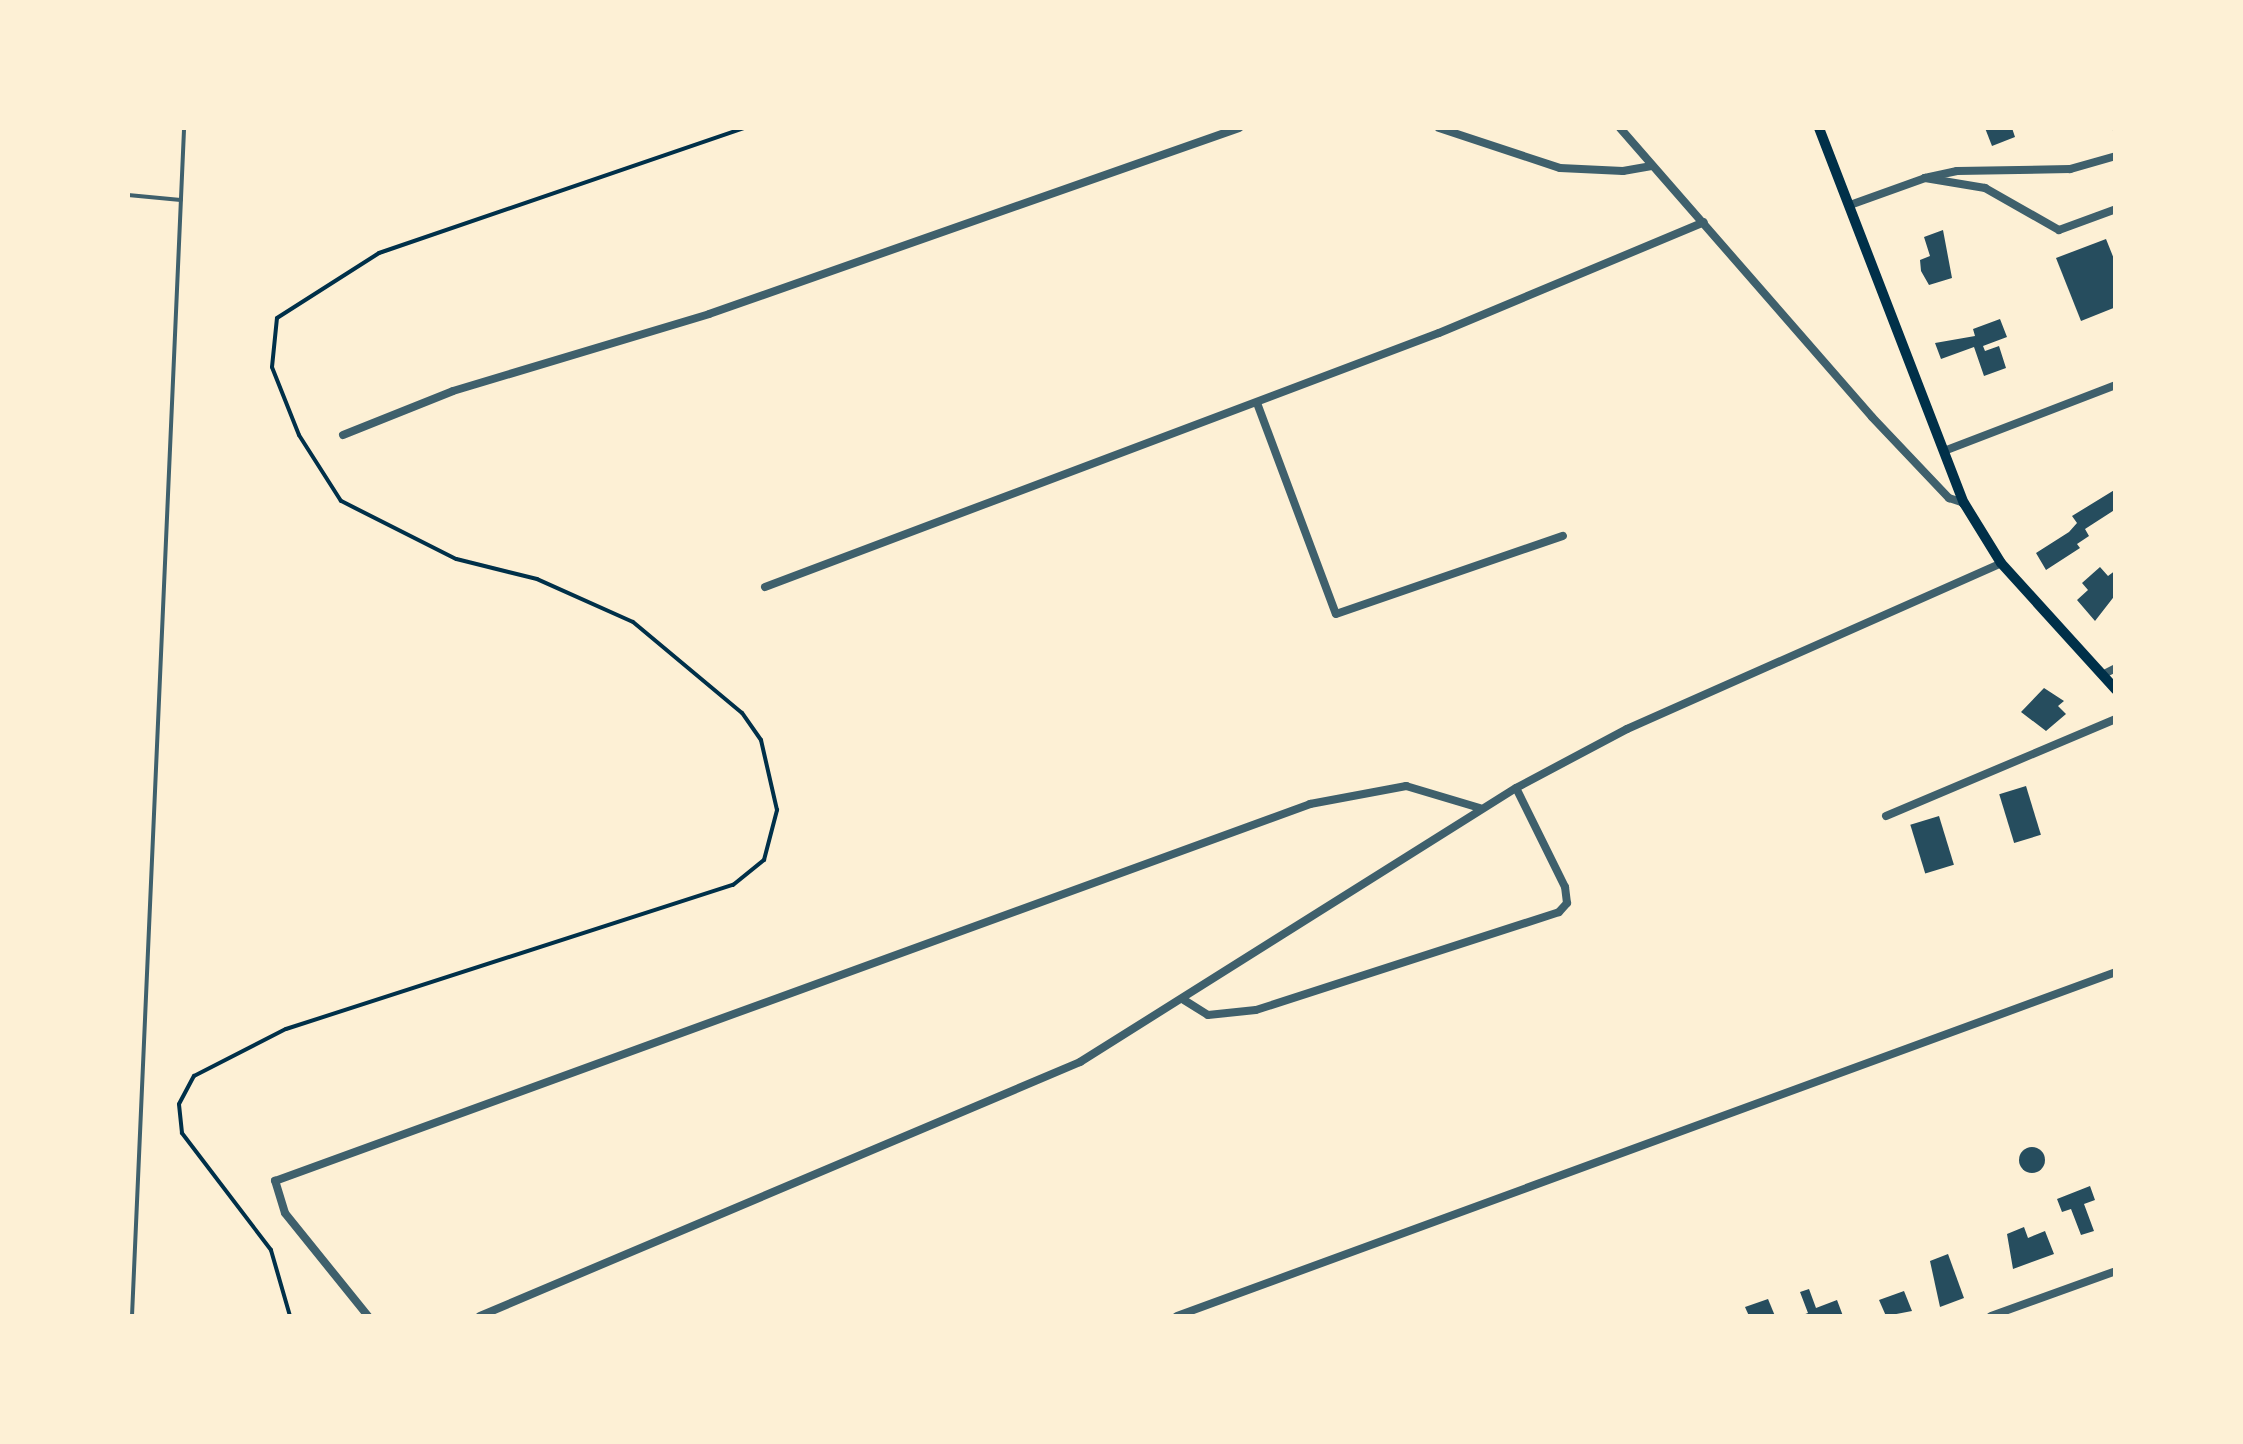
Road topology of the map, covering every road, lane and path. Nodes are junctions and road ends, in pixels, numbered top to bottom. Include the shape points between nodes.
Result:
1 (184, 128) edge
2 (745, 128) edge
3 (1239, 128) edge
4 (1438, 128) edge
5 (1620, 128) edge
6 (1819, 128) edge
7 (2116, 156) edge
8 (1652, 166) junction
9 (1925, 178) junction
10 (128, 195) edge
11 (181, 200) junction
12 (1850, 205) junction
13 (2116, 209) edge
14 (1704, 222) junction
15 (2116, 385) edge
16 (1257, 403) junction
17 (342, 435) dead end
18 (1944, 451) junction
19 (1964, 504) junction
20 (1563, 536) dead end
21 (2002, 563) junction
22 (766, 586) dead end
23 (2116, 668) edge
24 (2102, 675) junction
25 (2116, 690) edge
26 (2116, 719) edge
27 (1516, 788) junction
28 (1480, 808) junction
29 (1886, 816) dead end
30 (2116, 972) edge
31 (1184, 1000) junction
32 (2116, 1271) edge
33 (132, 1316) edge
34 (290, 1316) edge
35 (368, 1316) edge
36 (480, 1316) edge
37 (1177, 1316) edge
38 (1991, 1316) edge

1 - 11 lane
2 - 34 path via 379,253 277,318 272,367 299,434 341,501 456,559 538,579 633,622 742,712 761,740 778,810 764,860 733,884 286,1030 194,1076 179,1104 182,1132 271,1250
3 - 17 street via 709,314 453,391
4 - 8 street via 1560,168 1623,172
5 - 8 street
6 - 12 main road
7 - 9 street via 2049,171 1957,171
8 - 14 street
9 - 12 street
9 - 13 street via 1985,188 2059,230
10 - 11 lane
11 - 33 lane
12 - 18 main road
14 - 16 street
14 - 19 street via 1887,433 1949,498
15 - 18 street
16 - 20 street via 1336,614
16 - 22 street
18 - 19 main road
19 - 21 main road
21 - 24 main road
21 - 27 street via 1627,730
23 - 24 street
24 - 25 main road
26 - 29 street
27 - 28 street
27 - 31 street via 1565,888 1567,903 1559,912 1256,1010 1208,1015
28 - 31 street
28 - 35 street via 1406,786 1310,804 275,1182 285,1213
30 - 37 street
31 - 36 street via 1025,1088
32 - 38 street

